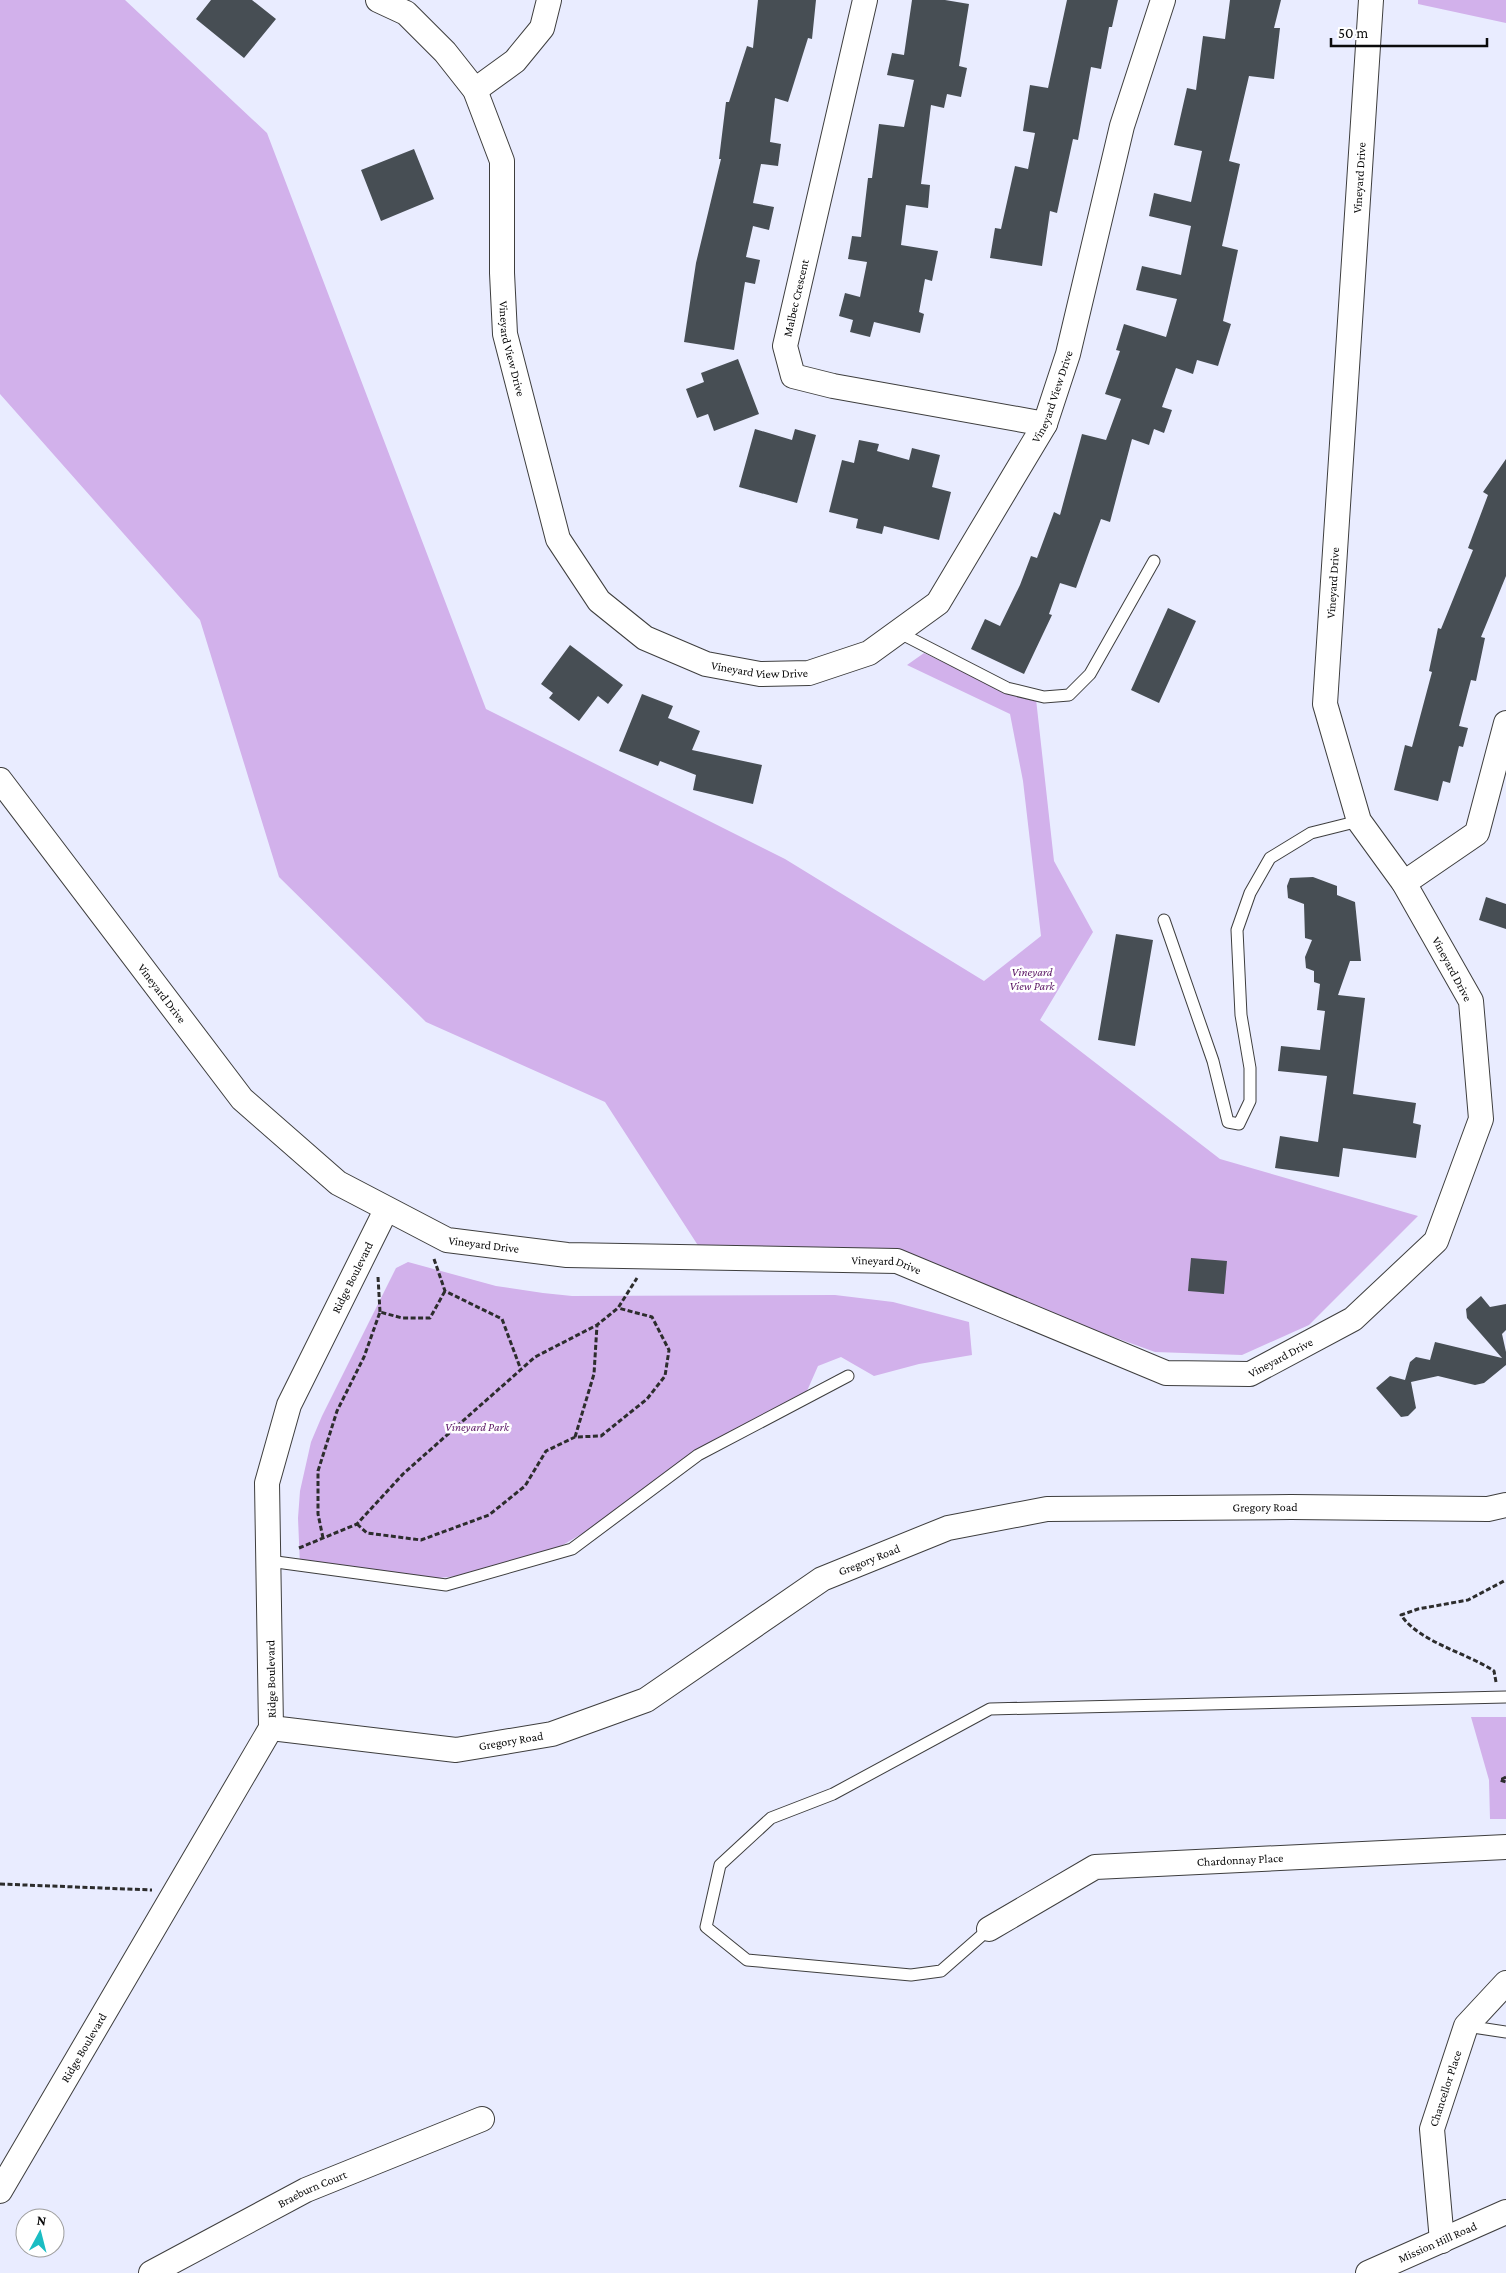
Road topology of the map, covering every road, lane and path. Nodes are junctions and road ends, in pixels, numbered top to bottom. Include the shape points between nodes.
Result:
1 (378, 0) edge
2 (549, 0) edge
3 (865, 0) edge
4 (1163, 0) edge
5 (1371, 0) edge
6 (475, 90) junction
7 (1045, 424) junction
8 (1154, 561) dead end
9 (898, 632) junction
10 (1506, 723) edge
11 (0, 780) edge
12 (1359, 821) junction
13 (1404, 883) junction
14 (1164, 920) dead end
15 (386, 1210) junction
16 (431, 1232) junction
17 (650, 1257) junction
18 (445, 1291) junction
19 (618, 1308) junction
20 (597, 1325) junction
21 (521, 1370) junction
22 (848, 1376) dead end
23 (575, 1437) junction
24 (1506, 1505) edge
25 (357, 1524) junction
26 (324, 1538) junction
27 (269, 1561) junction
28 (1506, 1580) edge
29 (1502, 1697) edge
30 (272, 1728) junction
31 (1506, 1777) edge
32 (1506, 1782) edge
33 (1506, 1847) edge
34 (0, 1884) edge
35 (176, 1891) junction
36 (989, 1929) joint
37 (1506, 1983) edge
38 (1466, 2026) junction
39 (1506, 2032) edge
40 (482, 2119) dead end
41 (0, 2191) edge
42 (1506, 2212) edge
43 (1442, 2241) junction
44 (151, 2273) edge
45 (1368, 2273) edge

1 - 6 street, Vineyard View Drive via 406,13 446,52
2 - 6 street via 542,28 515,61
3 - 7 street, Malbec Crescent via 785,346 793,376
4 - 7 street, Vineyard View Drive via 1122,126 1068,354
5 - 12 street, Vineyard Drive via 1325,704
6 - 9 street, Vineyard View Drive via 502,161 505,334 558,539 599,601 645,638 706,664 760,674 810,673 869,653
7 - 9 street, Vineyard View Drive via 938,604
8 - 9 lane via 1090,674 1069,695 1044,697 1007,688
10 - 13 street via 1477,833
11 - 15 street, Vineyard Drive via 242,1099 338,1183
12 - 13 street, Vineyard Drive
12 - 14 lane via 1310,832 1270,858 1250,892 1237,930 1240,1015 1250,1068 1250,1101 1239,1124 1228,1122 1213,1061
13 - 17 street, Vineyard Drive via 1471,1001 1481,1119 1436,1241 1353,1319 1250,1374 1166,1373 897,1261
15 - 16 street, Vineyard Drive
15 - 27 street, Ridge Boulevard via 289,1405 267,1483
16 - 17 street, Vineyard Drive via 447,1240 567,1255
16 - 18 path via 434,1260
17 - 19 path
18 - 21 path via 502,1320
18 - 26 path via 430,1318 402,1318 380,1312 364,1357 337,1411 318,1471 318,1514
19 - 20 path
19 - 23 path via 652,1317 669,1350 665,1376 647,1399 601,1436
20 - 21 path via 535,1357
20 - 23 path via 594,1374
21 - 25 path via 403,1474
22 - 27 lane via 698,1455 572,1549 446,1585
23 - 25 path via 546,1450 525,1486 489,1515 421,1540 366,1533
24 - 30 street, Gregory Road via 1488,1509 1281,1507 1038,1511 948,1528 822,1579 646,1700 552,1734 456,1750
25 - 26 path
26 - 27 path
27 - 30 street, Ridge Boulevard
28 - 29 path via 1468,1600 1401,1615 1408,1624 1494,1671
29 - 36 lane via 990,1709 833,1794 771,1818 720,1865 706,1927 747,1960 910,1975 941,1971
30 - 35 street, Ridge Boulevard
31 - 32 path via 1500,1780
33 - 36 street, Chardonnay Place via 1094,1867
34 - 35 path
35 - 41 street, Ridge Boulevard
37 - 38 street, Chancellor Place
38 - 39 lane
38 - 43 street, Chancellor Place via 1432,2129
40 - 44 street, Braeburn Court via 306,2190
42 - 43 street, Mission Hill Road
43 - 45 street, Mission Hill Road

